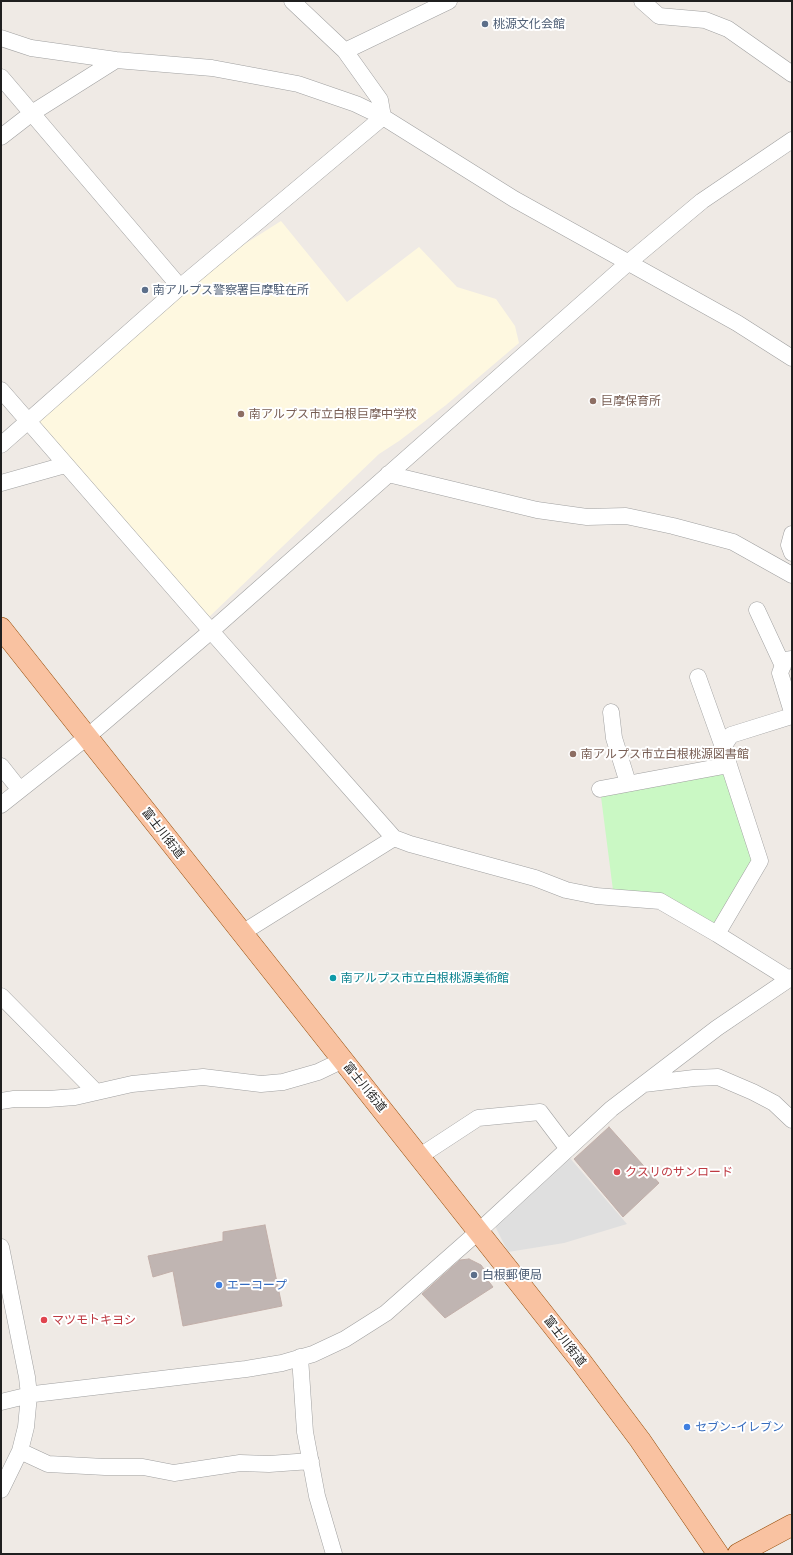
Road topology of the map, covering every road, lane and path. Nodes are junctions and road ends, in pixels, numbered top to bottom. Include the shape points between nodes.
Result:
1 (292, 1) edge
2 (449, 1) edge
3 (642, 1) edge
4 (1, 38) edge
5 (345, 51) junction
6 (116, 60) junction
7 (792, 74) edge
8 (1, 77) edge
9 (32, 113) junction
10 (383, 117) junction
11 (1, 137) edge
12 (792, 140) edge
13 (629, 262) junction
14 (180, 287) junction
15 (792, 358) edge
16 (1, 390) edge
17 (27, 422) junction
18 (1, 444) edge
19 (65, 465) junction
20 (388, 474) junction
21 (1, 483) edge
22 (792, 534) edge
23 (792, 553) edge
24 (792, 575) edge
25 (757, 610) dead end
26 (1, 628) edge
27 (211, 632) junction
28 (787, 663) edge
29 (698, 677) dead end
30 (611, 712) dead end
31 (792, 712) edge
32 (792, 716) edge
33 (87, 737) junction
34 (723, 747) junction
35 (728, 765) junction
36 (1, 766) edge
37 (628, 784) junction
38 (600, 789) dead end
39 (20, 790) junction
40 (1, 805) edge
41 (394, 838) junction
42 (242, 933) junction
43 (717, 934) junction
44 (790, 978) edge
45 (1, 996) edge
46 (343, 1060) junction
47 (644, 1084) junction
48 (96, 1092) junction
49 (1, 1101) edge
50 (792, 1120) edge
51 (568, 1149) junction
52 (420, 1156) junction
53 (479, 1231) junction
54 (1, 1247) edge
55 (300, 1358) junction
56 (29, 1395) junction
57 (1, 1402) edge
58 (20, 1451) junction
59 (311, 1461) junction
60 (1, 1490) edge
61 (792, 1525) edge
62 (334, 1554) edge
63 (718, 1554) edge
64 (738, 1554) edge

1 - 5 street
2 - 5 street
3 - 7 street via 659,16 705,20 728,29
4 - 6 street via 31,48
5 - 10 street via 380,100
6 - 9 street
6 - 10 street via 212,68 298,84 356,104
8 - 9 street
9 - 11 street
9 - 14 street
10 - 13 street via 514,199
10 - 14 street
12 - 13 street via 702,201
13 - 15 street via 737,323
13 - 20 street
14 - 17 street
16 - 17 street
17 - 18 street
17 - 19 street
19 - 21 street
19 - 27 street
20 - 24 street via 538,510 587,517 626,516 673,526 733,542
20 - 27 street
22 - 23 street via 789,545
25 - 28 street
26 - 33 main road, 富士川街道
27 - 33 street
27 - 41 street
28 - 31 street via 780,673
29 - 34 street
30 - 37 street via 614,738
32 - 34 street via 731,735
33 - 39 street
33 - 42 main road, 富士川街道
34 - 35 street
35 - 37 street
35 - 43 street via 760,861
36 - 39 street
37 - 38 street
39 - 40 street
41 - 42 street
41 - 43 street via 535,878 566,890 596,896 660,901
42 - 46 main road, 富士川街道
43 - 44 street
44 - 47 street via 717,1028
45 - 48 street
46 - 48 street via 318,1072 283,1082 260,1084 203,1077 132,1084
46 - 52 main road, 富士川街道
47 - 50 street via 718,1078 753,1092 774,1104
47 - 51 street via 611,1109
48 - 49 street via 48,1099
51 - 52 street via 540,1112 478,1118
51 - 53 street
52 - 53 main road, 富士川街道
53 - 55 street via 380,1317 345,1339
53 - 63 main road, 富士川街道 via 640,1440
54 - 56 street
55 - 56 street via 246,1369
55 - 59 street via 305,1432
56 - 57 street
56 - 58 street via 26,1427
58 - 59 street via 48,1464 144,1467 174,1473 240,1463
58 - 60 street
59 - 62 street via 317,1496
61 - 64 main road

